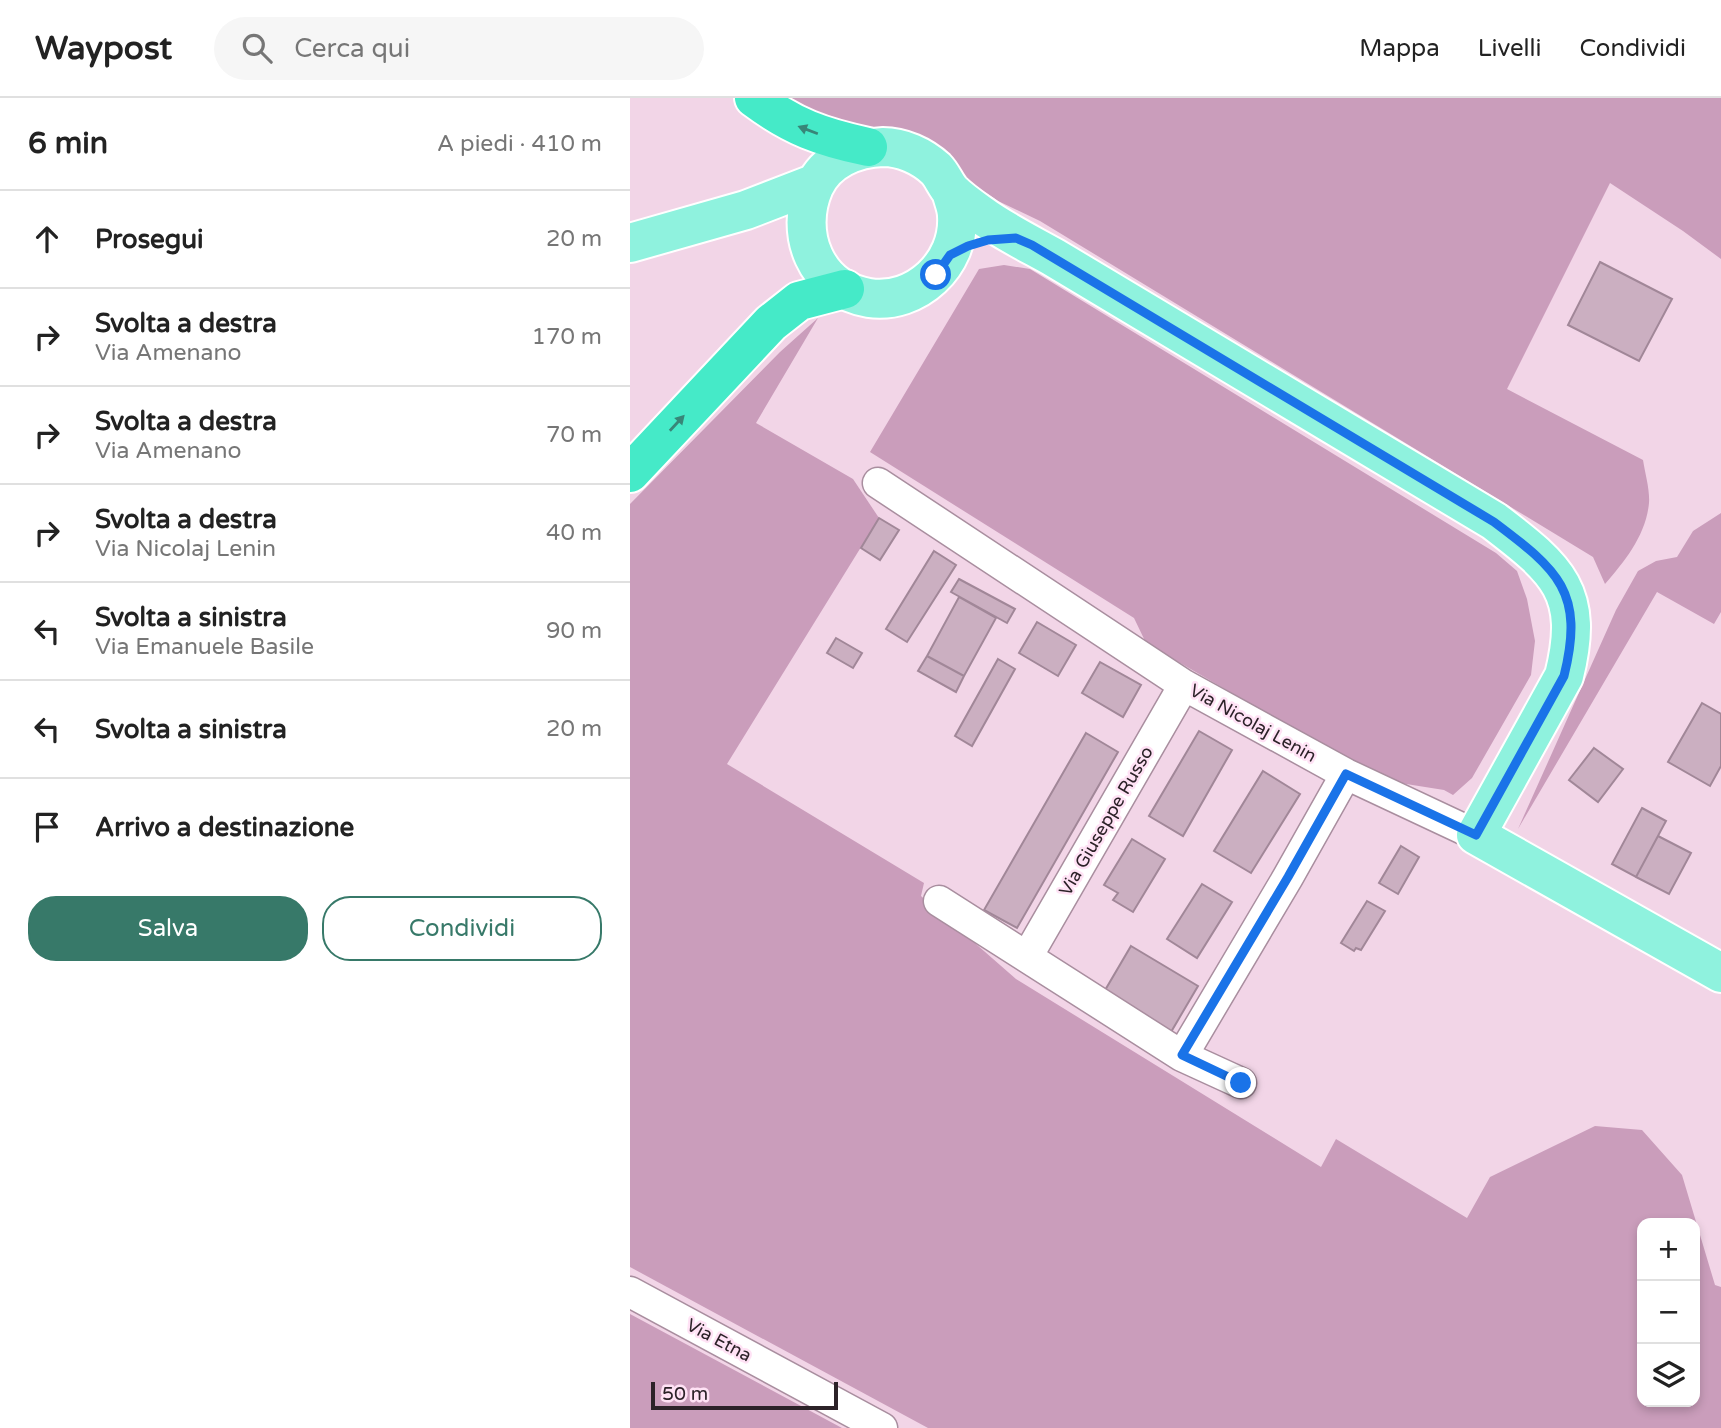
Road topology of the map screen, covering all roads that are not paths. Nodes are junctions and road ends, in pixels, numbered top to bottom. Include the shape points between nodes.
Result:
1 (754, 98) edge
2 (868, 147) junction
3 (816, 183) junction
4 (951, 191) junction
5 (746, 210) junction
6 (1016, 238) junction
7 (630, 243) edge
8 (808, 243) junction
9 (950, 255) junction
10 (845, 289) junction
11 (630, 473) edge
12 (877, 483) dead end
13 (1184, 685) junction
14 (1346, 774) junction
15 (1476, 835) junction
16 (939, 901) dead end
17 (1027, 957) junction
18 (1721, 973) edge
19 (1182, 1055) junction
20 (1241, 1083) dead end
21 (630, 1292) edge
22 (881, 1428) edge

2 -> 1 highway via 803,130
2 - 3 main road via 847,154
2 - 4 main road via 893,147 917,155 937,170
3 - 5 main road
3 - 8 main road via 805,223
4 - 6 main road
4 - 9 main road via 957,215
5 - 7 main road
5 - 8 main road via 776,220
6 - 9 main road via 988,240
6 - 15 main road via 1494,522 1532,550 1551,571 1565,591 1572,618 1572,647 1564,676
8 - 10 main road via 828,278
9 - 10 main road via 936,275 916,290 893,298 868,298
11 -> 10 highway via 771,323 799,301
12 - 13 street, Via Nicolaj Lenin
13 - 14 street, Via Nicolaj Lenin
13 - 17 street, Via Giuseppe Russo
14 - 15 street, Via Nicolaj Lenin
14 - 19 street
15 - 18 main road, Via Nicolaj Lenin
16 - 17 street
17 - 19 street
19 - 20 street
21 - 22 street, Via Etna

